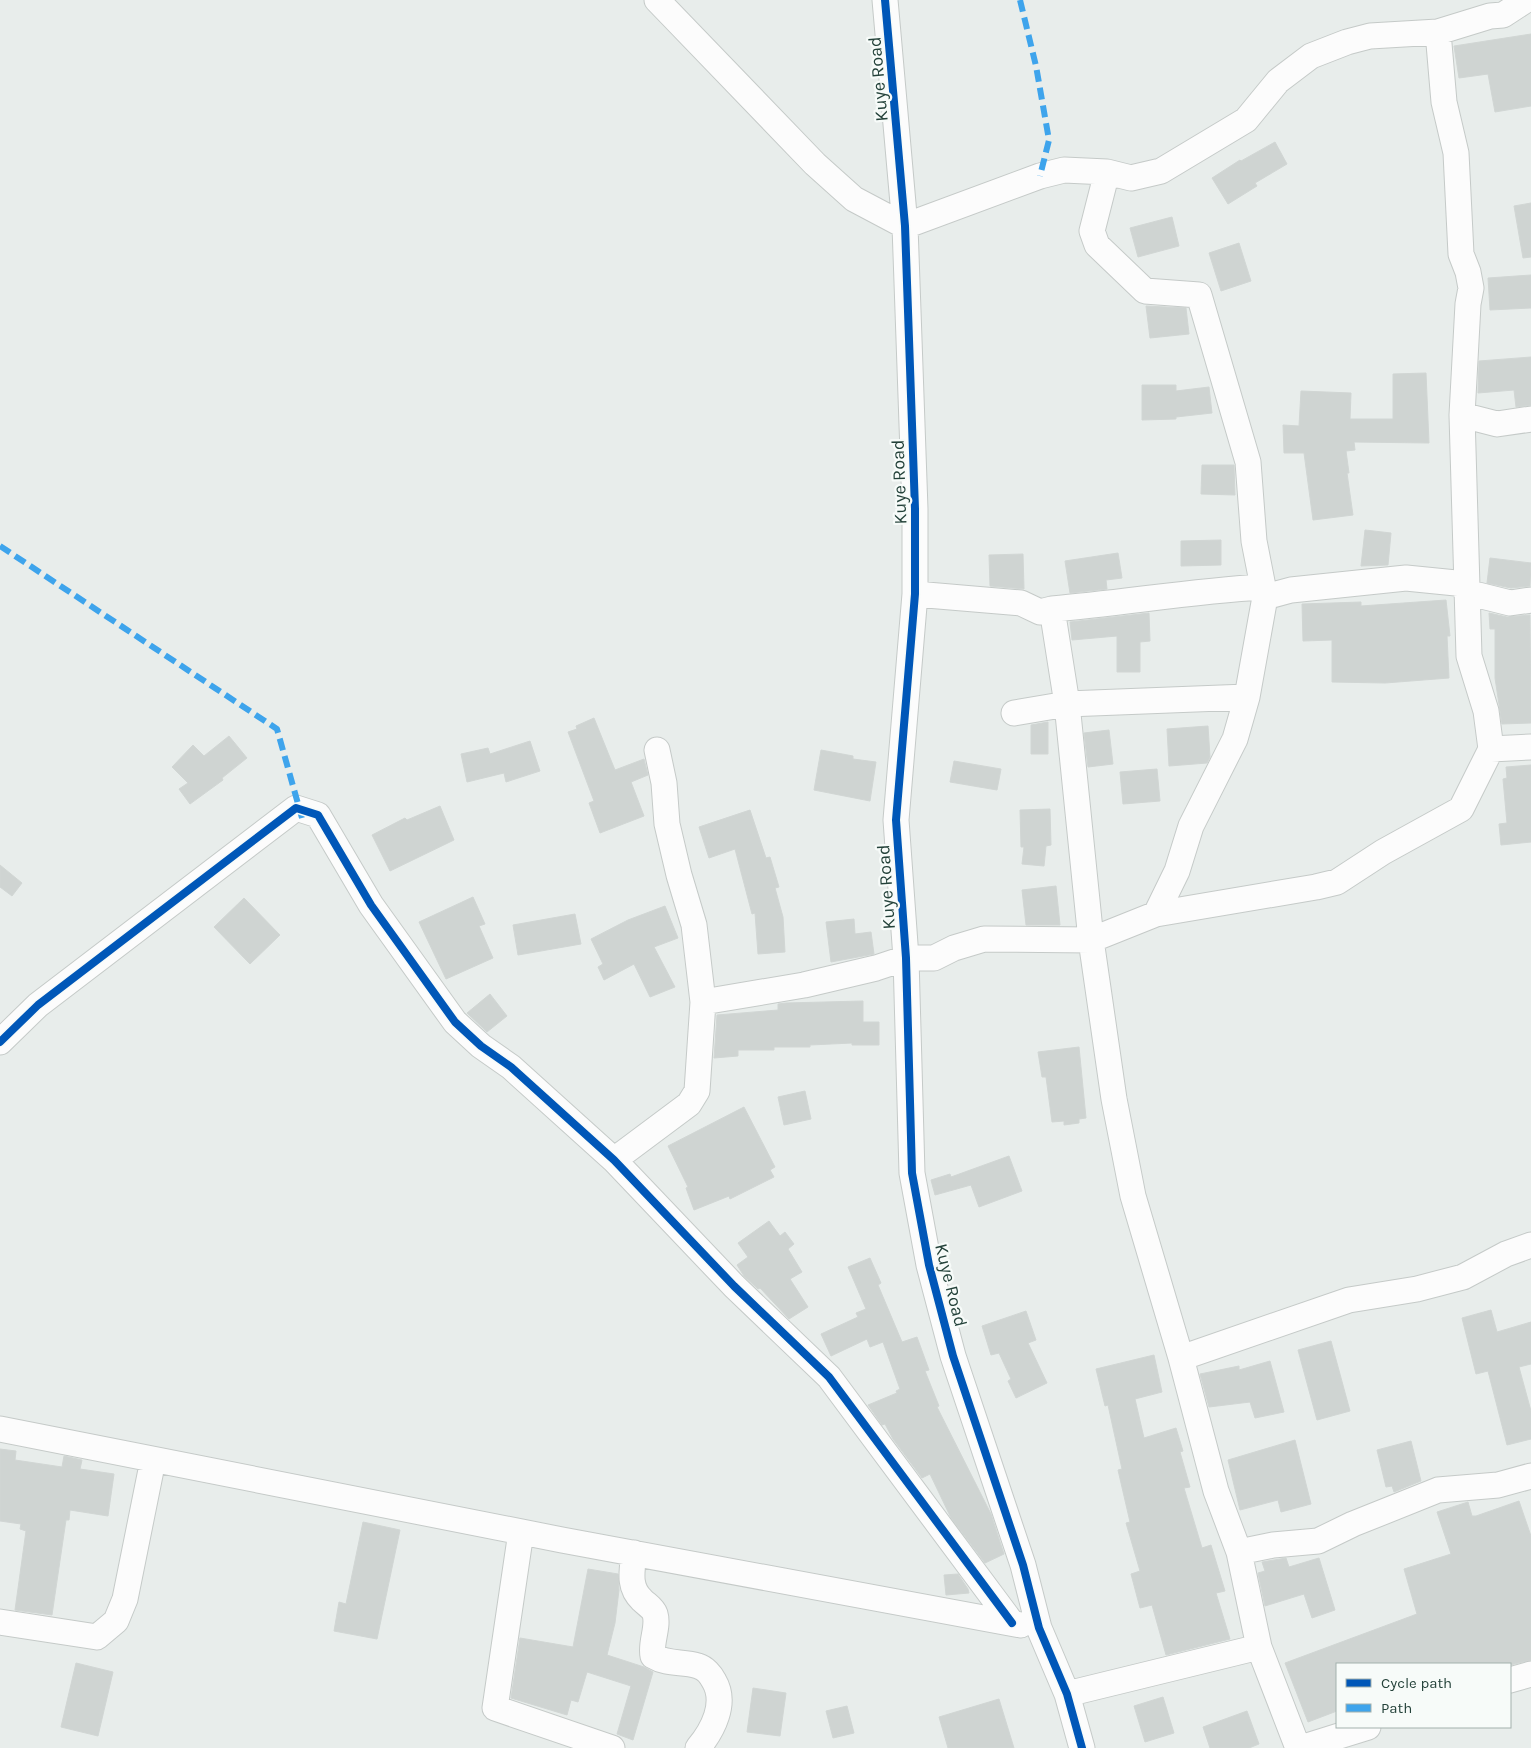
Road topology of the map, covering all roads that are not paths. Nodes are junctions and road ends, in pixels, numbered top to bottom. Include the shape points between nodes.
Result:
1 (657, 0) edge
2 (885, 0) edge
3 (1526, 0) edge
4 (1438, 32) junction
5 (1107, 172) junction
6 (905, 226) junction
7 (1462, 416) junction
8 (1531, 419) edge
9 (1466, 588) junction
10 (1264, 592) junction
11 (916, 594) junction
12 (1531, 600) edge
13 (1052, 609) junction
14 (1247, 698) junction
15 (1067, 704) junction
16 (1014, 713) dead end
17 (1531, 747) edge
18 (1491, 749) junction
19 (657, 750) dead end
20 (1156, 914) junction
21 (1091, 940) junction
22 (906, 958) junction
23 (703, 1002) junction
24 (0, 1042) edge
25 (614, 1160) junction
26 (1531, 1244) edge
27 (1181, 1358) junction
28 (0, 1429) edge
29 (153, 1460) junction
30 (1531, 1476) edge
31 (521, 1532) junction
32 (1239, 1552) junction
33 (634, 1553) junction
34 (0, 1622) edge
35 (1012, 1624) junction
36 (1039, 1628) junction
37 (1258, 1647) junction
38 (1531, 1674) edge
39 (1511, 1680) edge
40 (1067, 1694) junction
41 (1365, 1728) edge
42 (612, 1748) edge
43 (698, 1748) edge
44 (1082, 1748) edge
45 (1300, 1748) edge

1 - 6 street via 815,164 854,200
2 - 6 street, Kuye Road
3 - 4 street via 1503,15
4 - 5 street via 1370,36 1311,56 1278,81 1246,120 1161,171 1131,178
4 - 7 street via 1444,102 1456,153 1461,254 1471,288
5 - 6 street via 1064,170 1040,176
5 - 10 street via 1092,231 1096,245 1145,291 1199,295 1248,462 1254,541
6 - 11 street, Kuye Road via 916,509
7 - 8 street via 1497,424
7 - 9 street
9 - 10 street via 1417,577
9 - 12 street via 1510,603
9 - 18 street via 1470,656 1486,711
10 - 13 street via 1203,590 1116,604
10 - 14 street
11 - 13 street via 1021,604 1040,612
11 - 22 street, Kuye Road via 896,820
13 - 15 street
14 - 15 street
14 - 20 street via 1235,740 1191,826 1177,871
15 - 16 street
15 - 21 street
17 - 18 street
18 - 20 street via 1461,809 1383,852 1337,882
19 - 23 street via 664,783 667,824 694,926
20 - 21 street
21 - 22 street via 984,939 934,958
21 - 27 street via 1114,1099 1133,1196
22 - 23 street via 804,985
22 - 36 street, Kuye Road via 912,1173 929,1265 953,1356 1023,1565
23 - 25 street via 697,1090 689,1104
24 - 25 street via 38,1005 296,808 318,815 371,905 455,1022 511,1067
25 - 35 street via 734,1286 829,1377
26 - 27 street via 1463,1277 1417,1289 1349,1300
27 - 32 street via 1216,1491
28 - 29 street
29 - 31 street
29 - 34 street via 125,1599 116,1622 97,1637
30 - 32 street via 1498,1485 1438,1490 1353,1524 1318,1542 1273,1545
31 - 33 street
31 - 42 street via 496,1708
32 - 37 street
33 - 35 street
33 - 43 street via 631,1580 634,1591 656,1616 651,1648 653,1656 661,1661 699,1666 711,1675 718,1688 720,1704 710,1734
35 - 36 street
36 - 40 street, Kuye Road
37 - 40 street
37 - 45 street
38 - 39 street
40 - 44 street, Kuye Road
41 - 45 street

